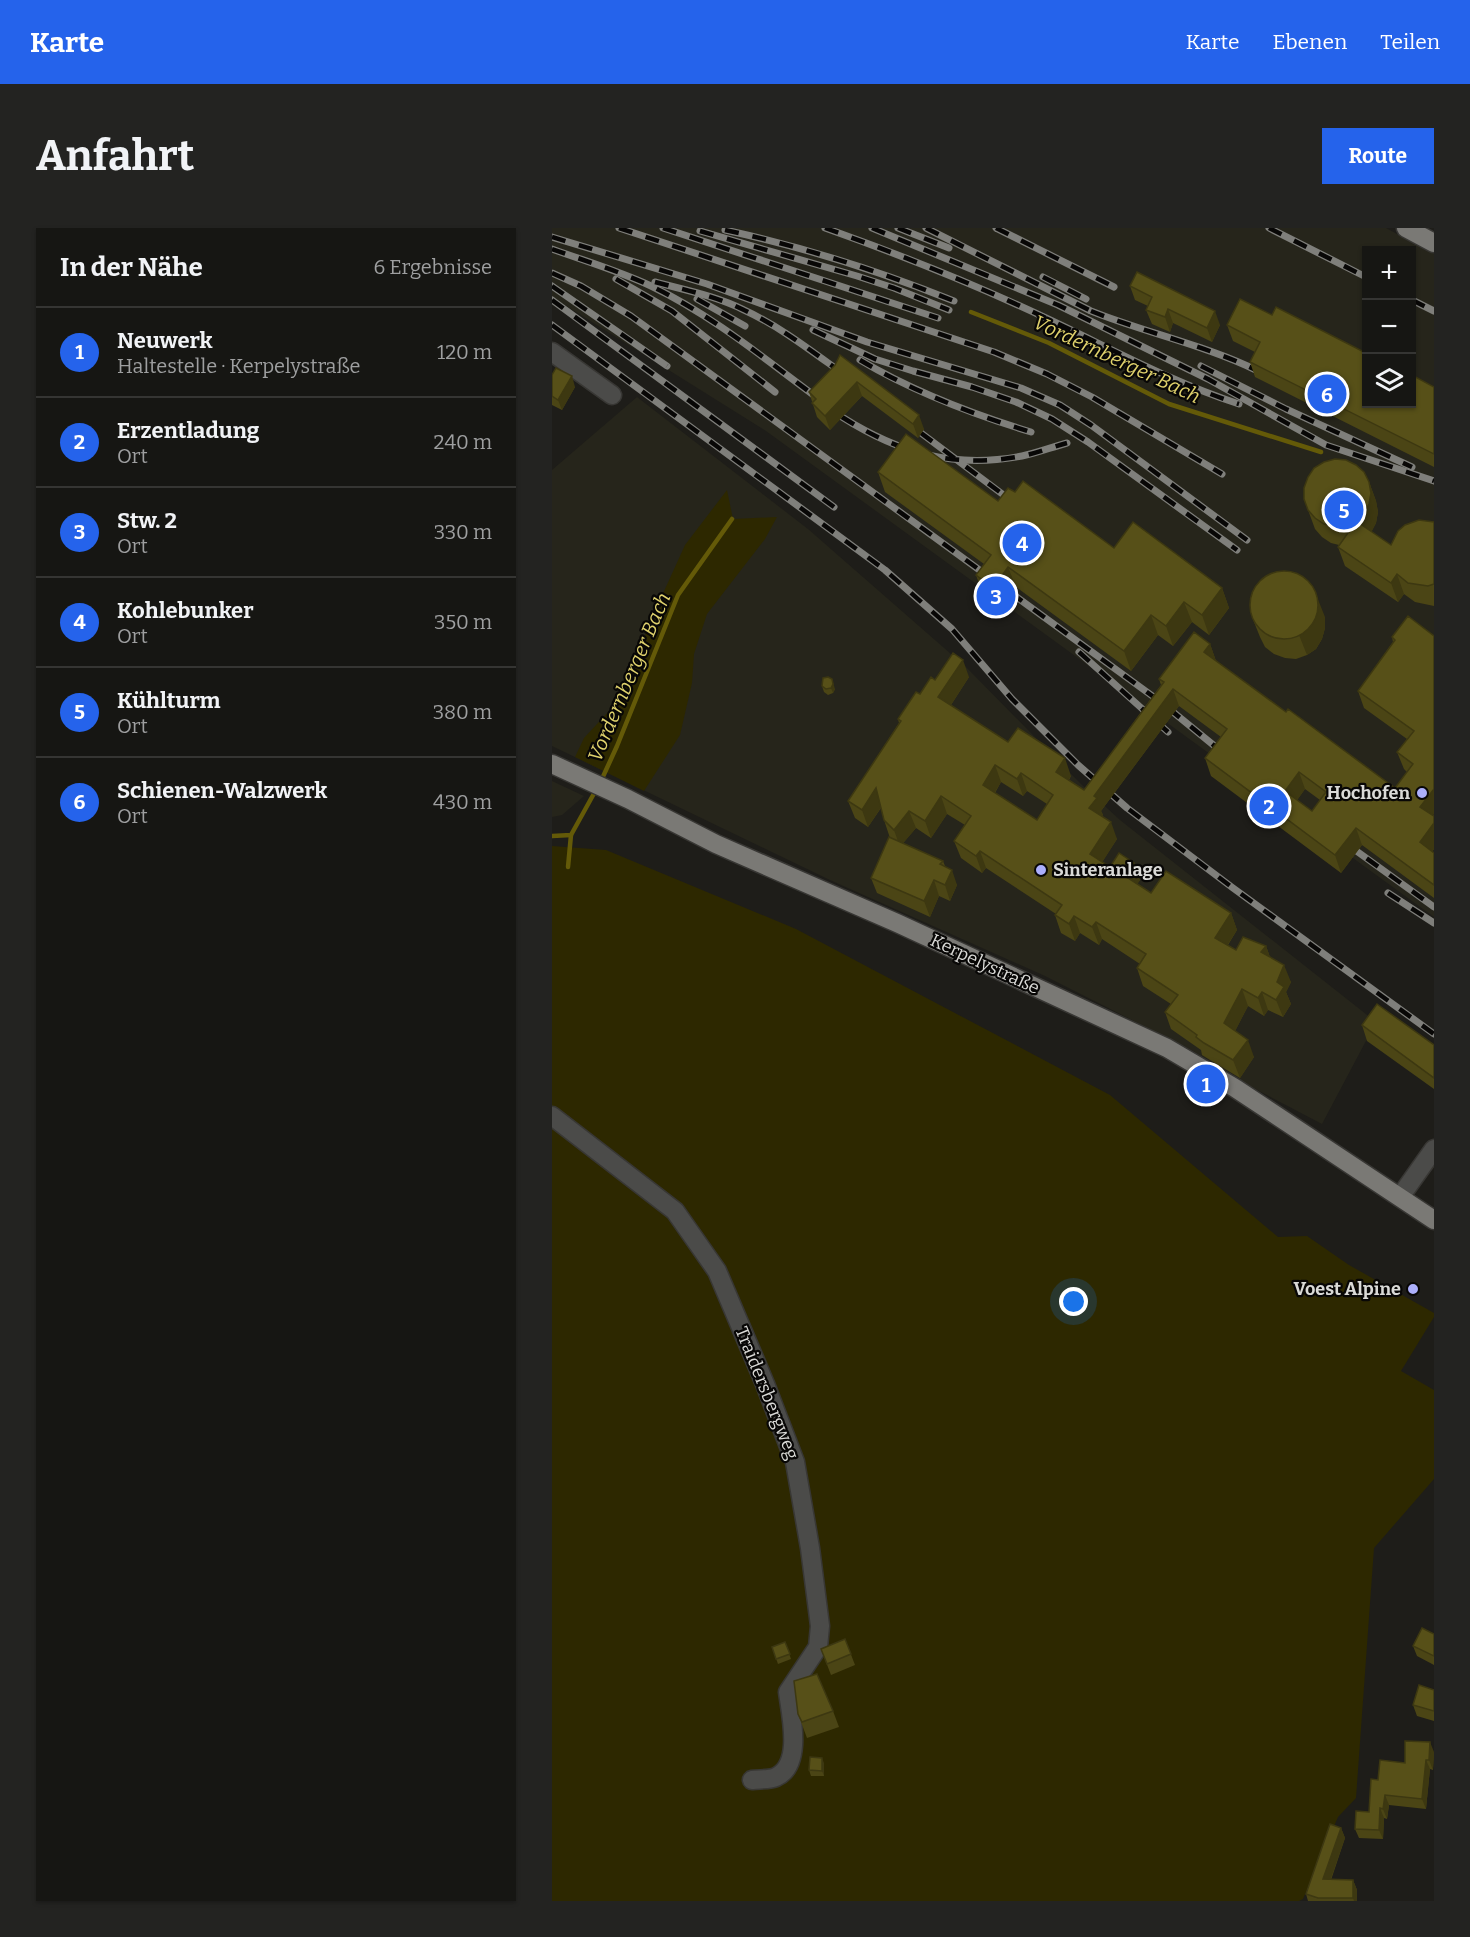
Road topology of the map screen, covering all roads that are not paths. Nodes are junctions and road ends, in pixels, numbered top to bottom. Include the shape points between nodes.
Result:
1 (1406, 228) edge
2 (1434, 243) edge
3 (552, 352) edge
4 (612, 395) dead end
5 (552, 764) edge
6 (552, 1116) edge
7 (1434, 1149) edge
8 (1400, 1197) junction
9 (1434, 1220) edge
10 (752, 1780) dead end

1 - 2 main road
3 - 4 street
5 - 8 main road, Kerpelystraße via 717,844 1167,1048
6 - 10 street, Traidersbergweg via 675,1211 717,1271 795,1462 820,1626 818,1647 788,1692 794,1735 791,1762 777,1777
7 - 8 street
8 - 9 main road, Kerpelystraße

